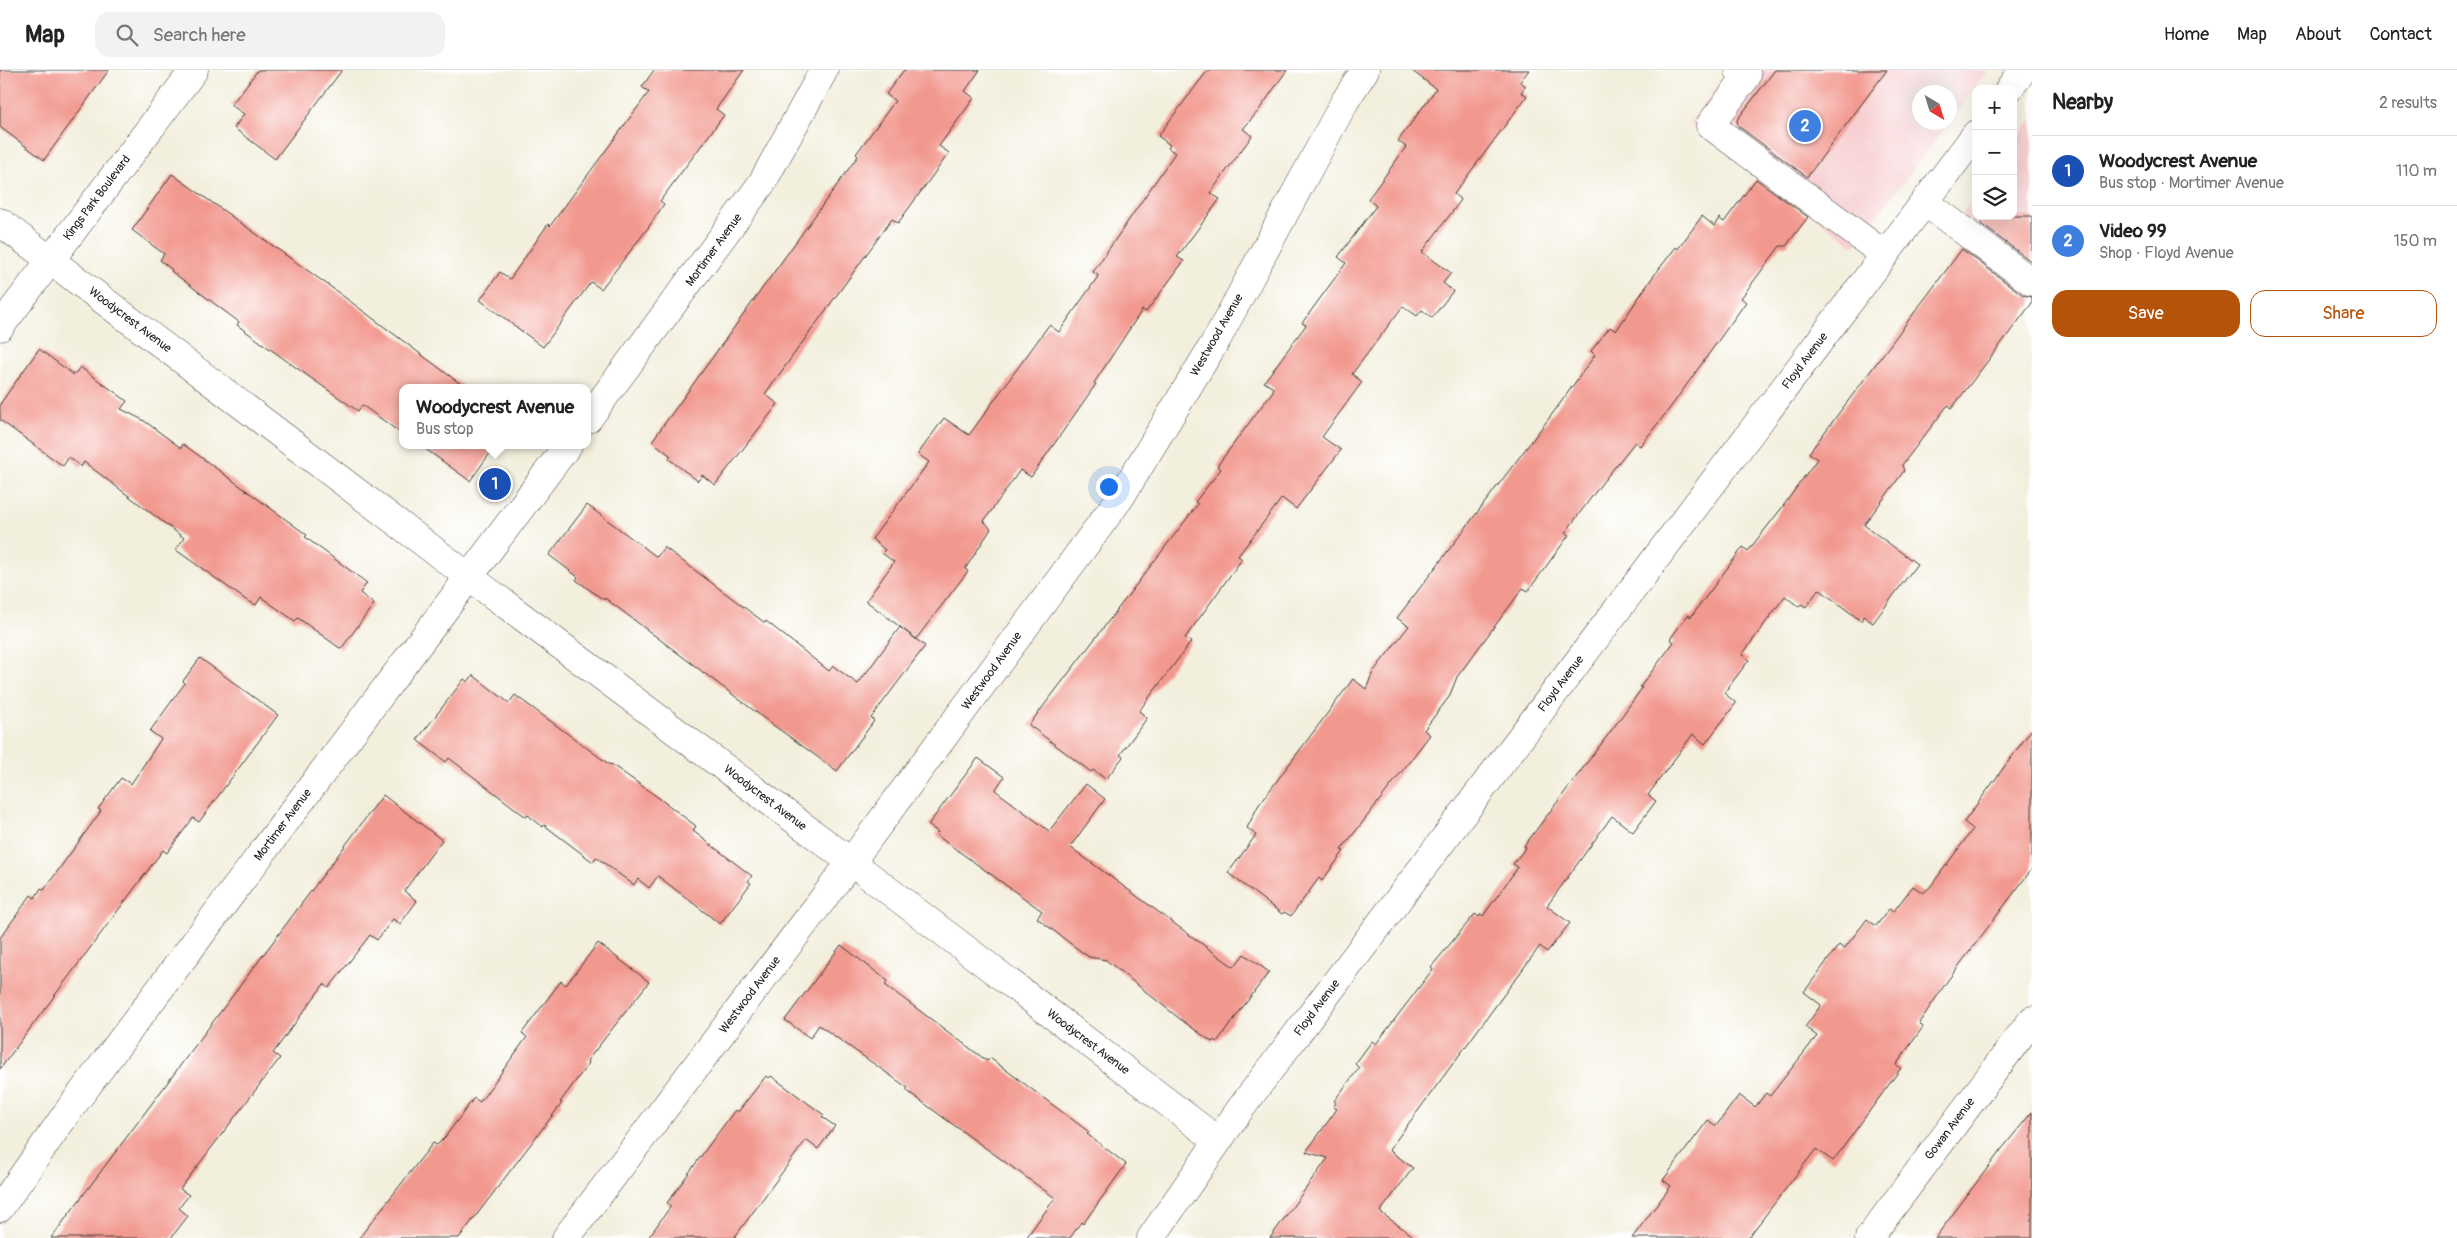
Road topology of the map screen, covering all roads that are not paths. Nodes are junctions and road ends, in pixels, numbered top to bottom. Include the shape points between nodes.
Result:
1 (194, 70) edge
2 (824, 70) edge
3 (1366, 70) edge
4 (1739, 70) edge
5 (2023, 70) edge
6 (2012, 85) edge
7 (1972, 139) edge
8 (1925, 202) junction
9 (0, 222) edge
10 (1885, 254) junction
11 (51, 260) junction
12 (2032, 282) edge
13 (0, 327) edge
14 (591, 415) edge
15 (565, 449) edge
16 (469, 577) junction
17 (851, 862) junction
18 (2032, 1020) edge
19 (1217, 1140) junction
20 (0, 1208) edge
21 (566, 1238) edge
22 (1151, 1238) edge
23 (1868, 1238) edge

1 - 11 street, Kings Park Boulevard
2 - 14 street, Mortimer Avenue via 762,183
3 - 17 street, Westwood Avenue via 1345,101 1217,339 1120,498
4 - 10 street via 1747,76 1710,125
5 - 6 street
7 - 8 street, Floyd Avenue
8 - 10 street, Floyd Avenue
8 - 12 street
9 - 11 street, Woodycrest Avenue
10 - 19 street, Floyd Avenue
11 - 13 street, Kings Park Boulevard
11 - 16 street, Woodycrest Avenue
15 - 16 street, Mortimer Avenue
16 - 17 street, Woodycrest Avenue
16 - 20 street, Mortimer Avenue via 69,1110
17 - 19 street, Woodycrest Avenue
17 - 21 street, Westwood Avenue
18 - 23 street, Gowan Avenue
19 - 22 street, Floyd Avenue

